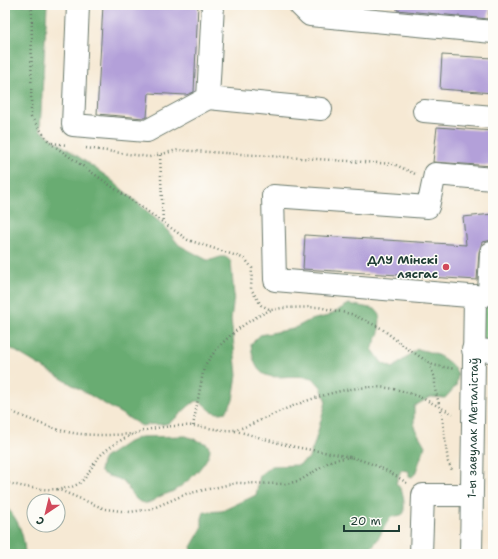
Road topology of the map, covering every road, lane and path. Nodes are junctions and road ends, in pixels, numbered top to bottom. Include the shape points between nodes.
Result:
1 (32, 5) edge
2 (78, 5) edge
3 (213, 5) edge
4 (300, 5) edge
5 (378, 13) edge
6 (493, 32) edge
7 (208, 98) junction
8 (321, 109) dead end
9 (424, 111) dead end
10 (493, 117) edge
11 (50, 143) junction
12 (73, 146) dead end
13 (80, 147) dead end
14 (160, 155) junction
15 (493, 179) edge
16 (433, 182) junction
17 (163, 223) junction
18 (493, 253) edge
19 (475, 296) junction
20 (272, 310) junction
21 (480, 357) edge
22 (428, 362) junction
23 (440, 407) junction
24 (5, 409) edge
25 (471, 424) junction
26 (193, 426) junction
27 (234, 430) junction
28 (135, 433) junction
29 (351, 457) junction
30 (5, 482) edge
31 (56, 488) junction
32 (471, 488) junction
33 (423, 495) junction
34 (421, 554) edge
35 (471, 554) edge

1 - 11 path via 31,117
2 - 7 lane via 73,126 147,131
3 - 7 lane
4 - 5 lane via 310,15
5 - 6 lane
7 - 8 lane
9 - 10 lane
11 - 12 path
11 - 17 path
13 - 14 path via 149,158
14 - 16 path via 178,150 394,164
14 - 17 path
15 - 16 lane via 435,174
16 - 19 lane via 428,207 273,196 275,280
17 - 20 path via 188,240 246,260 252,265 251,290 254,296 261,305
18 - 19 lane via 490,293 481,297
19 - 21 lane, 1-ы завулак Металістаў
20 - 22 path via 318,307 351,314 381,328
20 - 26 path via 248,322 226,340 204,366
21 - 22 path via 442,368
21 - 25 lane, 1-ы завулак Металістаў
22 - 23 path via 433,370
23 - 25 path
23 - 27 path via 410,393 370,387 328,394 288,407
23 - 32 path via 450,469
24 - 28 path via 72,433
25 - 32 lane, 1-ы завулак Металістаў
26 - 27 path
26 - 28 path
27 - 29 path via 289,446
28 - 31 path via 99,457 79,484 68,488
29 - 31 path via 332,460 301,480 287,484 236,483 186,494 151,509 130,512 105,508
29 - 33 path via 378,466
30 - 31 path via 30,488
32 - 33 lane
32 - 35 lane, 1-ы завулак Металістаў
33 - 34 lane

